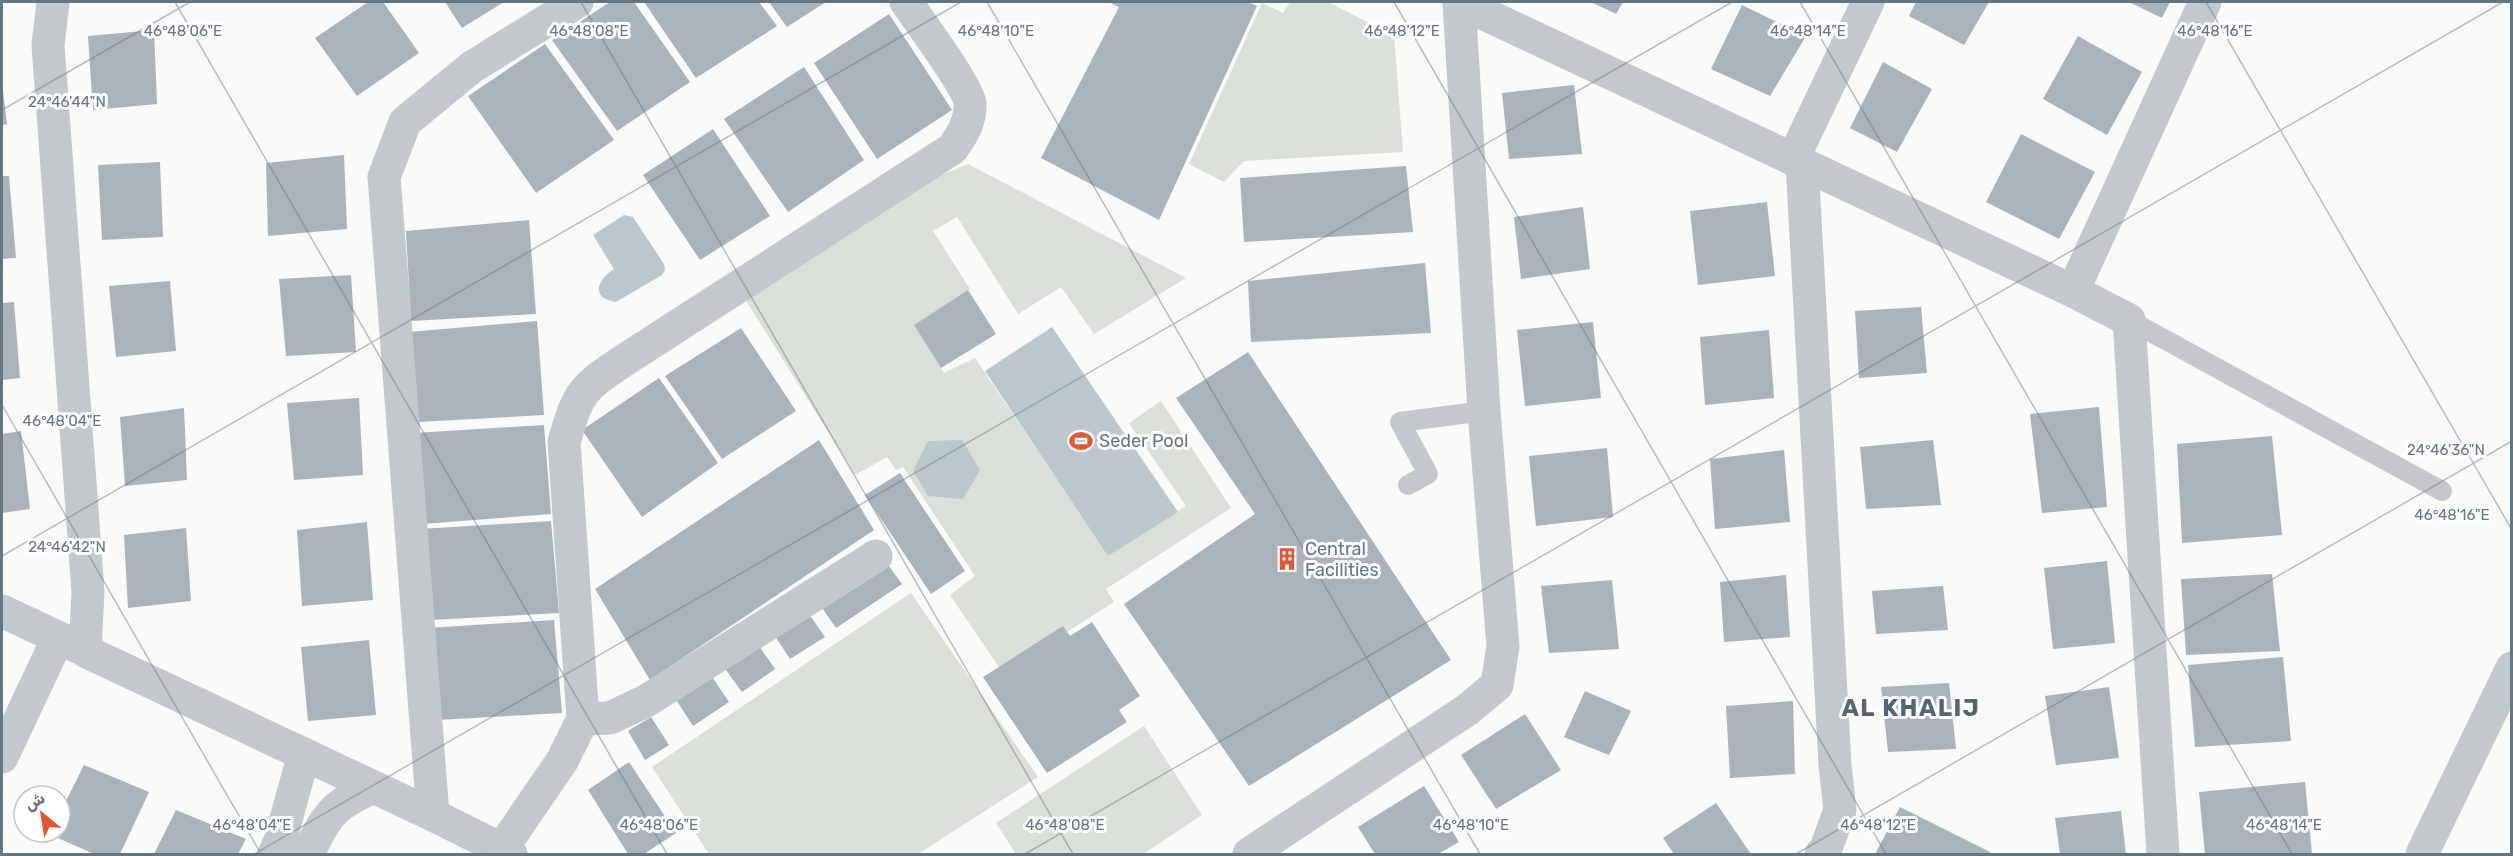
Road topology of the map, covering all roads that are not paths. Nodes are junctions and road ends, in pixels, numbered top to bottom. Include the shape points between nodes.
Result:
1 (53, 2) edge
2 (577, 2) edge
3 (906, 2) edge
4 (1459, 2) edge
5 (1868, 2) edge
6 (2205, 2) edge
7 (1797, 161) junction
8 (2073, 291) junction
9 (2129, 320) junction
10 (1484, 411) junction
11 (1408, 485) dead end
12 (2442, 491) dead end
13 (876, 556) dead end
14 (2, 611) edge
15 (72, 644) junction
16 (2511, 668) edge
17 (583, 719) junction
18 (304, 754) junction
19 (2, 757) edge
20 (374, 787) junction
21 (433, 815) junction
22 (292, 851) edge
23 (506, 852) edge
24 (1249, 855) edge
25 (1821, 855) edge
26 (2163, 855) edge
27 (2422, 855) edge

1 - 15 street via 48,45 88,592
2 - 21 street via 472,67 405,122 384,177
3 - 17 street via 970,102 967,127 952,150 623,360 589,384 573,407 564,442
4 - 7 street
4 - 10 street
5 - 7 street
6 - 8 street
7 - 8 street
7 - 25 street via 1840,810
8 - 9 street
9 - 12 lane
9 - 26 street
10 - 11 lane via 1401,422 1428,474
10 - 24 street via 1503,646 1497,685 1467,710
13 - 17 street via 646,701 610,718
14 - 15 street
15 - 18 street
15 - 19 street
16 - 27 street
17 - 23 street
18 - 20 street
18 - 22 street
20 - 21 street
20 - 22 street via 345,800
21 - 23 street

